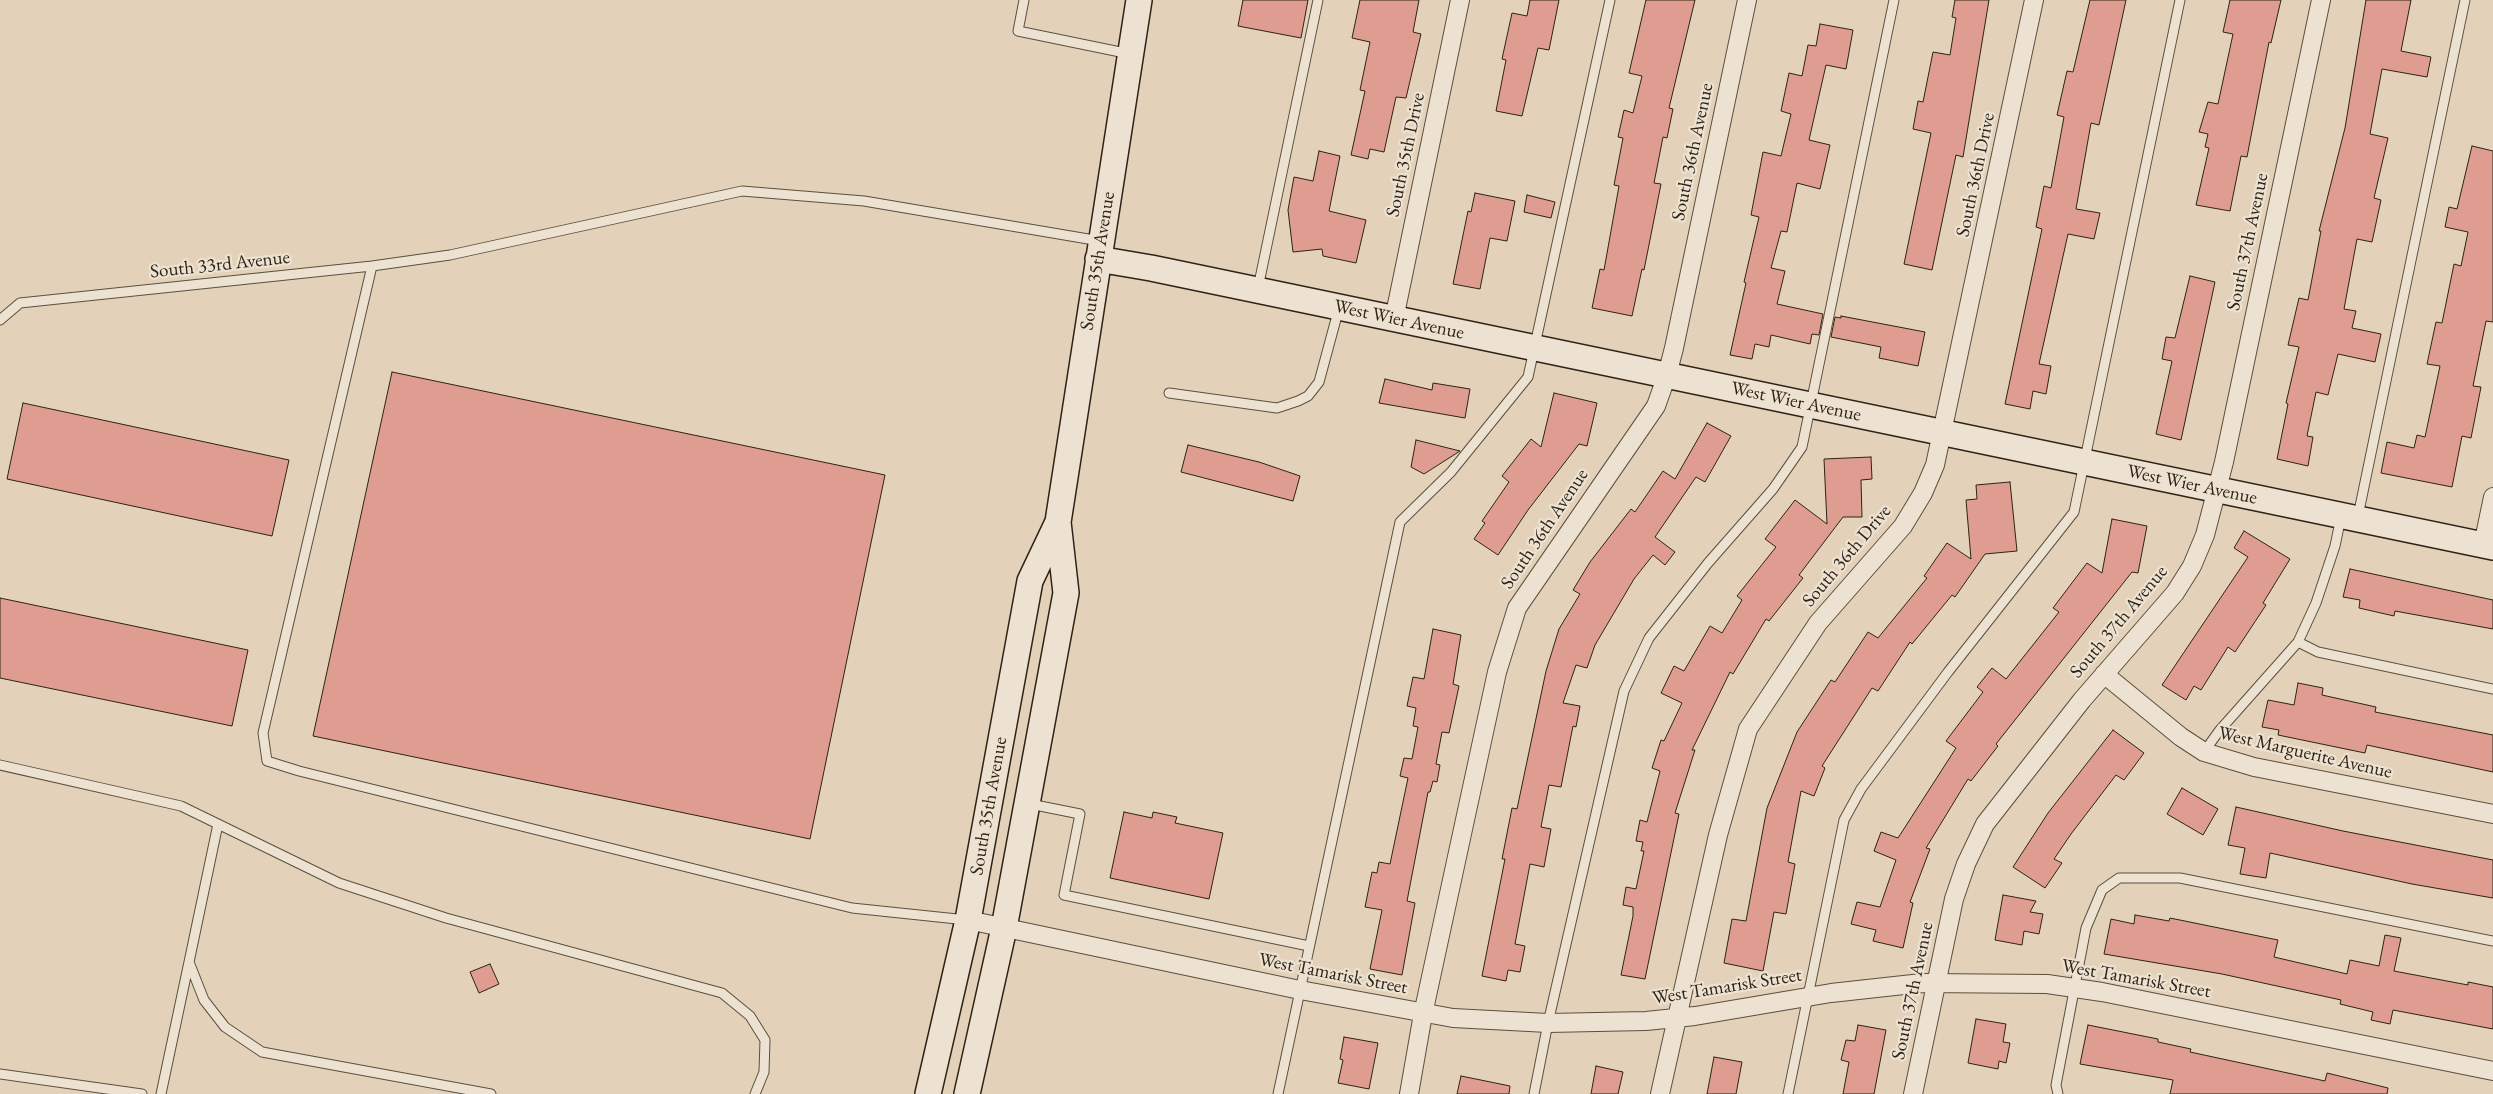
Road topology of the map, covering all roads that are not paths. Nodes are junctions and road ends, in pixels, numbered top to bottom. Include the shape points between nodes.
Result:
1 (1024, 0) edge
2 (1139, 0) edge
3 (1318, 0) edge
4 (1460, 0) edge
5 (1610, 0) edge
6 (1747, 0) edge
7 (1894, 0) edge
8 (2034, 0) edge
9 (2180, 0) edge
10 (2321, 0) edge
11 (2465, 0) edge
12 (1130, 54) junction
13 (1100, 250) junction
14 (372, 266) junction
15 (1258, 290) junction
16 (1339, 308) junction
17 (1394, 319) junction
18 (0, 320) edge
19 (1533, 348) junction
20 (1667, 376) junction
21 (1169, 393) dead end
22 (1811, 405) junction
23 (1943, 433) junction
24 (2085, 462) junction
25 (2217, 490) junction
26 (2493, 497) edge
27 (2349, 517) junction
28 (1058, 522) junction
29 (2488, 546) edge
30 (2298, 642) junction
31 (2104, 674) junction
32 (2493, 688) edge
33 (2204, 752) junction
34 (0, 765) edge
35 (1027, 804) junction
36 (2493, 814) edge
37 (218, 824) junction
38 (968, 920) junction
39 (1004, 928) junction
40 (2493, 941) edge
41 (1309, 946) junction
42 (189, 962) junction
43 (1936, 982) junction
44 (2076, 987) junction
45 (1300, 990) junction
46 (1808, 997) junction
47 (1424, 1014) junction
48 (1677, 1017) junction
49 (1548, 1023) junction
50 (2493, 1072) edge
51 (0, 1074) edge
52 (142, 1094) edge
53 (161, 1094) edge
54 (491, 1094) edge
55 (755, 1094) edge
56 (928, 1094) edge
57 (967, 1094) edge
58 (1278, 1094) edge
59 (1409, 1094) edge
60 (1534, 1094) edge
61 (1660, 1094) edge
62 (1788, 1094) edge
63 (1913, 1094) edge
64 (2058, 1094) edge

1 - 12 lane via 1018,31
2 - 12 main road, South 35th Avenue
3 - 15 lane
4 - 17 street, South 35th Drive
5 - 19 lane
6 - 20 street, South 36th Avenue
7 - 22 lane
8 - 23 street, South 36th Drive
9 - 24 lane
10 - 25 street, South 37th Avenue
11 - 27 lane
12 - 13 main road, South 35th Avenue
13 - 14 lane, South 33rd Avenue via 864,200 742,191 450,254
13 - 15 main road, West Wier Avenue
13 - 28 main road, South 35th Avenue
14 - 18 lane, South 33rd Avenue via 20,303
14 - 38 lane via 263,733 267,761 852,908
15 - 16 main road, West Wier Avenue
16 - 17 main road, West Wier Avenue
16 - 21 lane via 1319,382 1308,396 1277,408
17 - 19 main road, West Wier Avenue
19 - 20 main road, West Wier Avenue
19 - 41 lane via 1528,377 1451,472 1400,522
20 - 22 main road, West Wier Avenue
20 - 47 street, South 36th Avenue via 1656,406 1517,608 1497,672
22 - 23 main road, West Wier Avenue
22 - 49 lane via 1802,446 1773,489 1708,563 1649,638 1624,691
23 - 24 main road, West Wier Avenue
23 - 48 street, South 36th Drive via 1935,465 1903,526 1818,623 1748,728 1718,836
24 - 25 main road, West Wier Avenue
24 - 46 lane via 2074,512 1942,680 1861,789 1844,820
25 - 27 main road, West Wier Avenue
25 - 31 street, South 37th Avenue via 2210,520 2192,566 2175,593
26 - 29 street
27 - 29 main road, West Wier Avenue
27 - 30 lane
28 - 35 main road, South 35th Avenue via 1066,593
28 - 38 main road, South 35th Avenue via 1030,581
30 - 32 lane via 2318,652
30 - 33 lane
31 - 33 street, West Marguerite Avenue
31 - 43 street, South 37th Avenue via 1985,824 1954,899
33 - 36 street, West Marguerite Avenue via 2254,767
34 - 37 lane via 181,806
35 - 39 main road, South 35th Avenue
35 - 41 lane via 1080,814 1064,895
37 - 42 lane
37 - 55 lane via 339,883 446,918 722,993 750,1016 765,1040 764,1072
38 - 39 street, West Tamarisk Street
38 - 56 main road, South 35th Avenue
39 - 45 street, West Tamarisk Street
39 - 57 main road, South 35th Avenue
40 - 44 lane via 2180,878 2119,878 2102,890 2086,928
41 - 45 lane
42 - 53 lane
42 - 54 lane via 204,1000 225,1027 262,1052
43 - 44 street, West Tamarisk Street
43 - 46 street, West Tamarisk Street
43 - 63 street, South 37th Avenue
44 - 50 street, West Tamarisk Street
44 - 64 lane via 2056,1085
45 - 47 street, West Tamarisk Street
45 - 58 lane
46 - 48 street, West Tamarisk Street
46 - 62 lane
47 - 49 street, West Tamarisk Street
47 - 59 street, South 36th Avenue
48 - 49 street, West Tamarisk Street via 1646,1021
48 - 61 street, South 36th Drive
49 - 60 lane
51 - 52 lane

